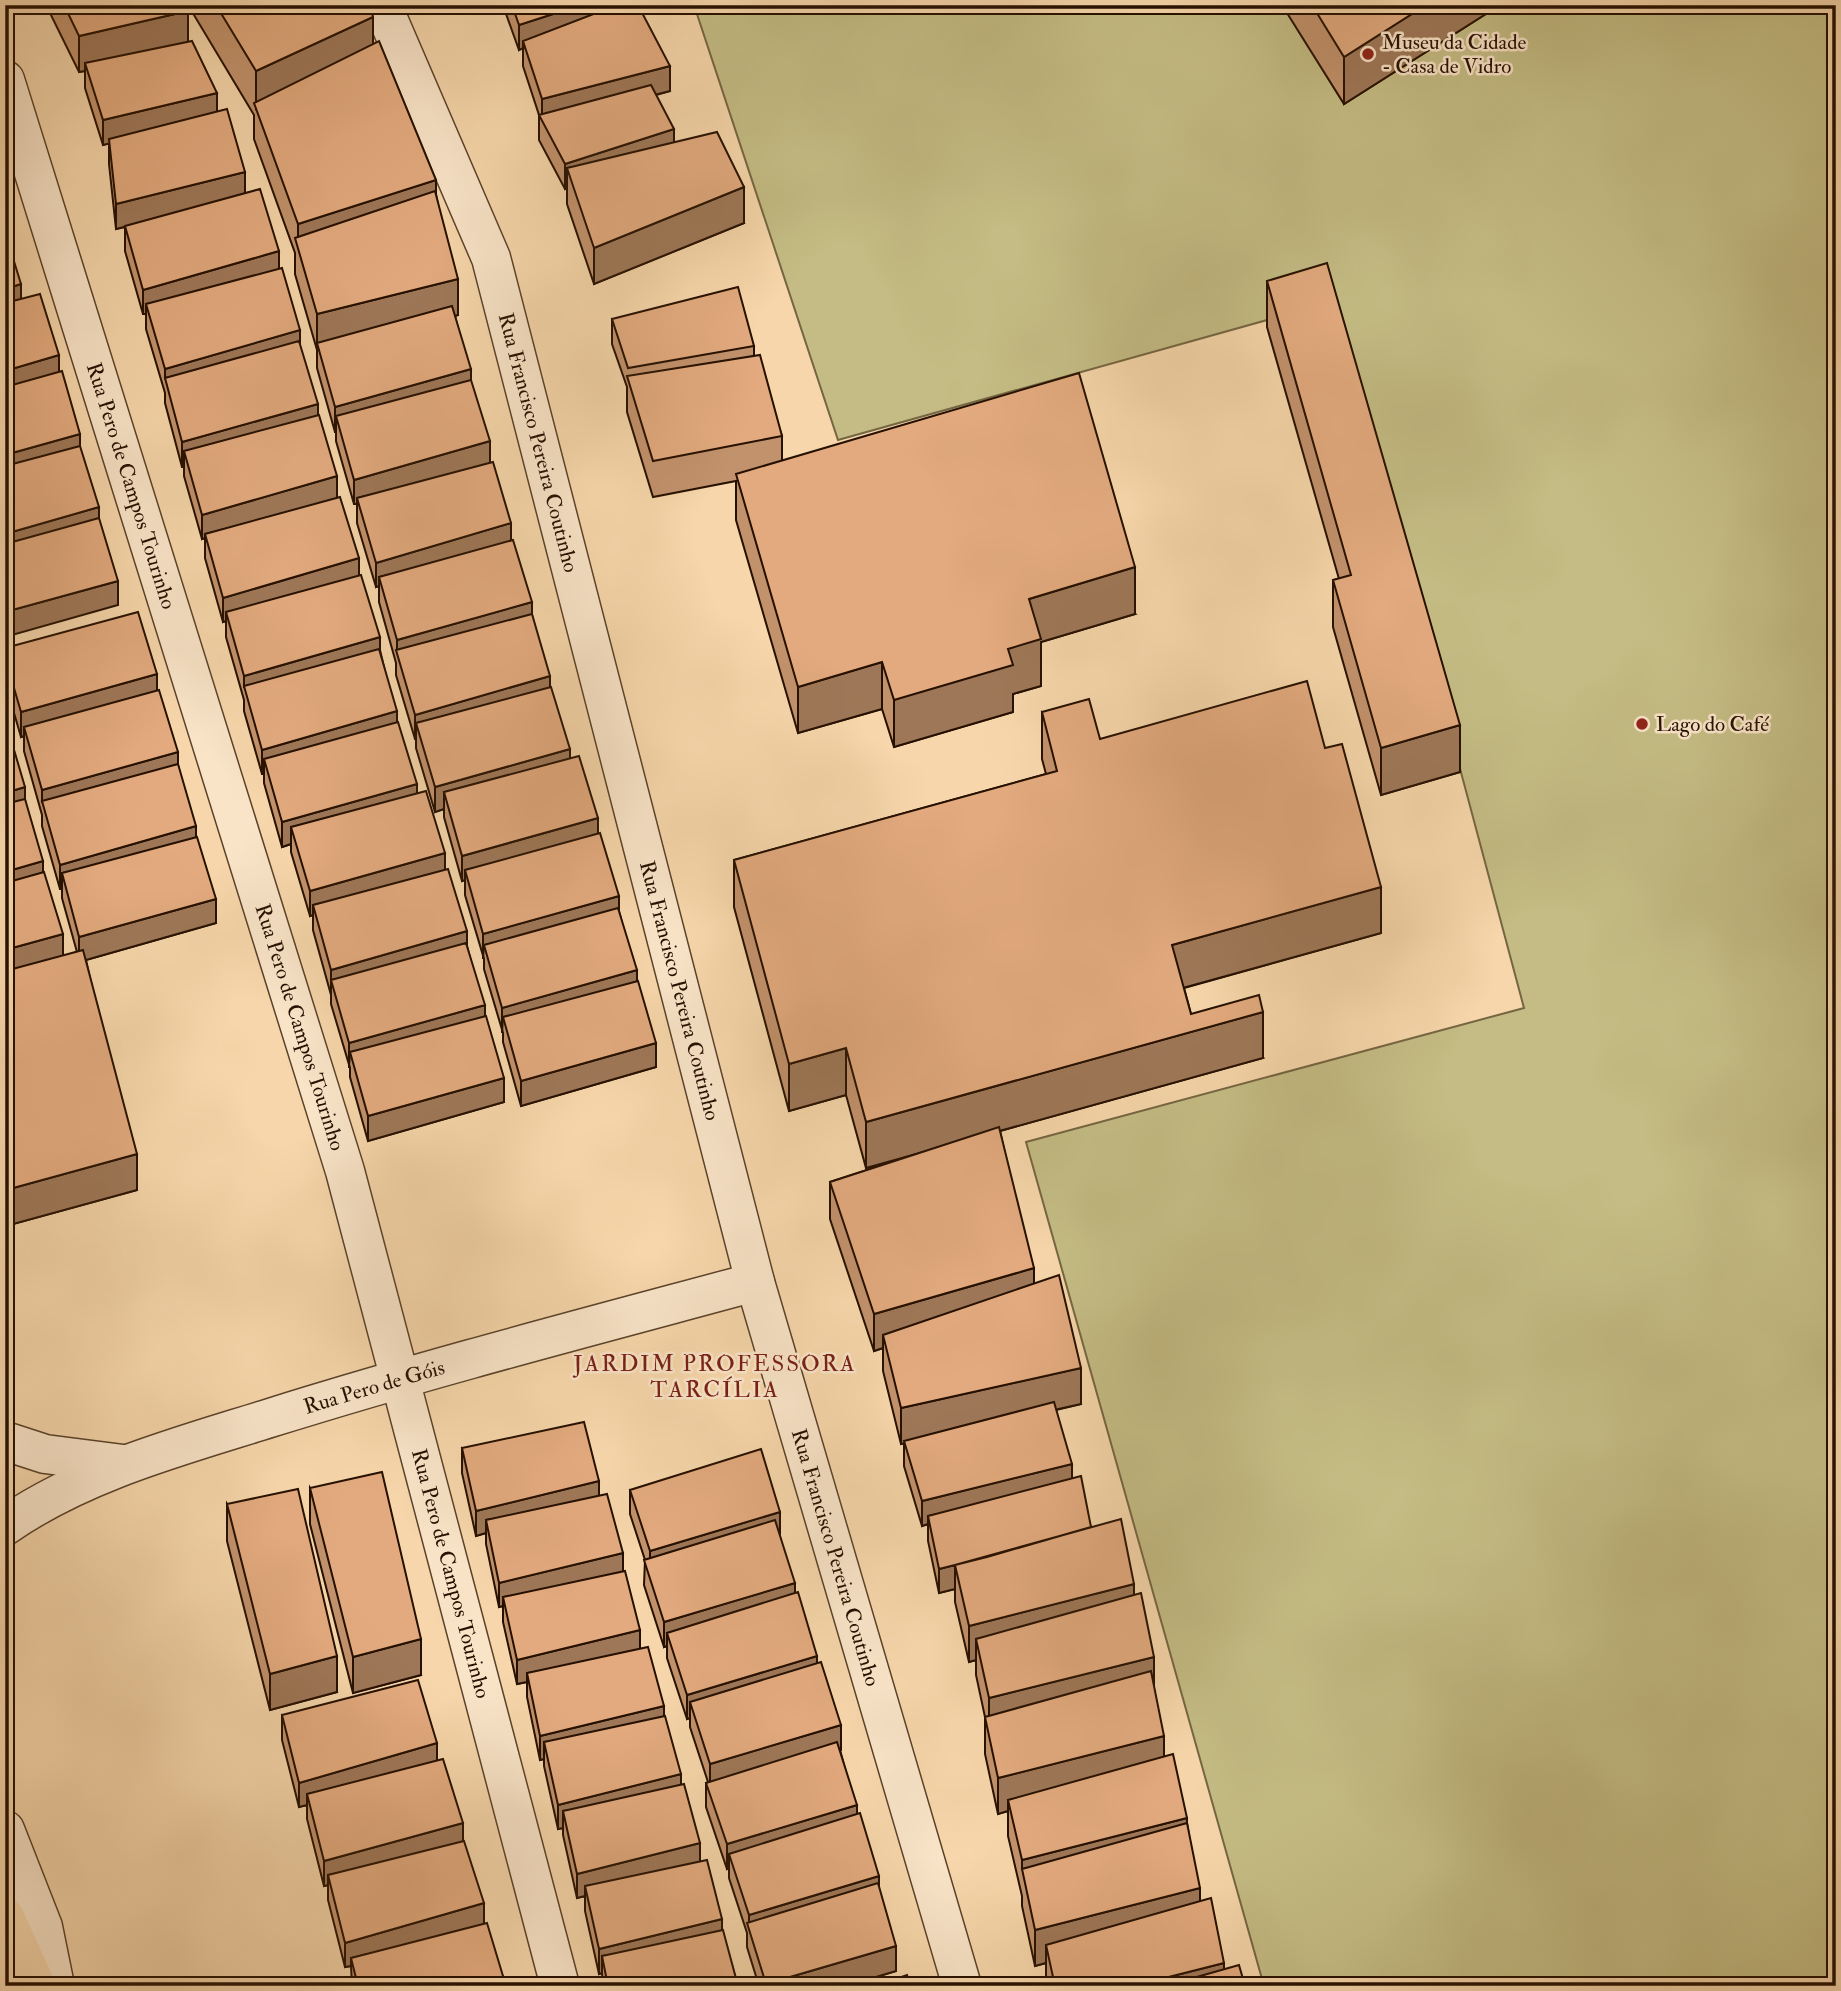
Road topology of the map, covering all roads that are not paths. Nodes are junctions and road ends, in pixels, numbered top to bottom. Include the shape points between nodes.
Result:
1 (382, 5) edge
2 (5, 80) edge
3 (755, 1282) junction
4 (399, 1378) junction
5 (5, 1441) edge
6 (123, 1464) junction
7 (5, 1526) edge
8 (5, 1830) edge
9 (5, 1917) edge
10 (36, 1986) edge
11 (55, 1986) edge
12 (560, 1986) edge
13 (962, 1986) edge

1 - 3 street, Rua Francisco Pereira Coutinho via 491,258
2 - 4 street, Rua Pero de Campos Tourinho via 341,1158
3 - 4 street, Rua Pero de Góis
3 - 13 street, Rua Francisco Pereira Coutinho
4 - 6 street, Rua Pero de Góis
4 - 12 street, Rua Pero de Campos Tourinho
5 - 6 street via 45,1454
6 - 7 street, Rua Pero de Góis
8 - 11 street via 43,1927
9 - 10 highway

